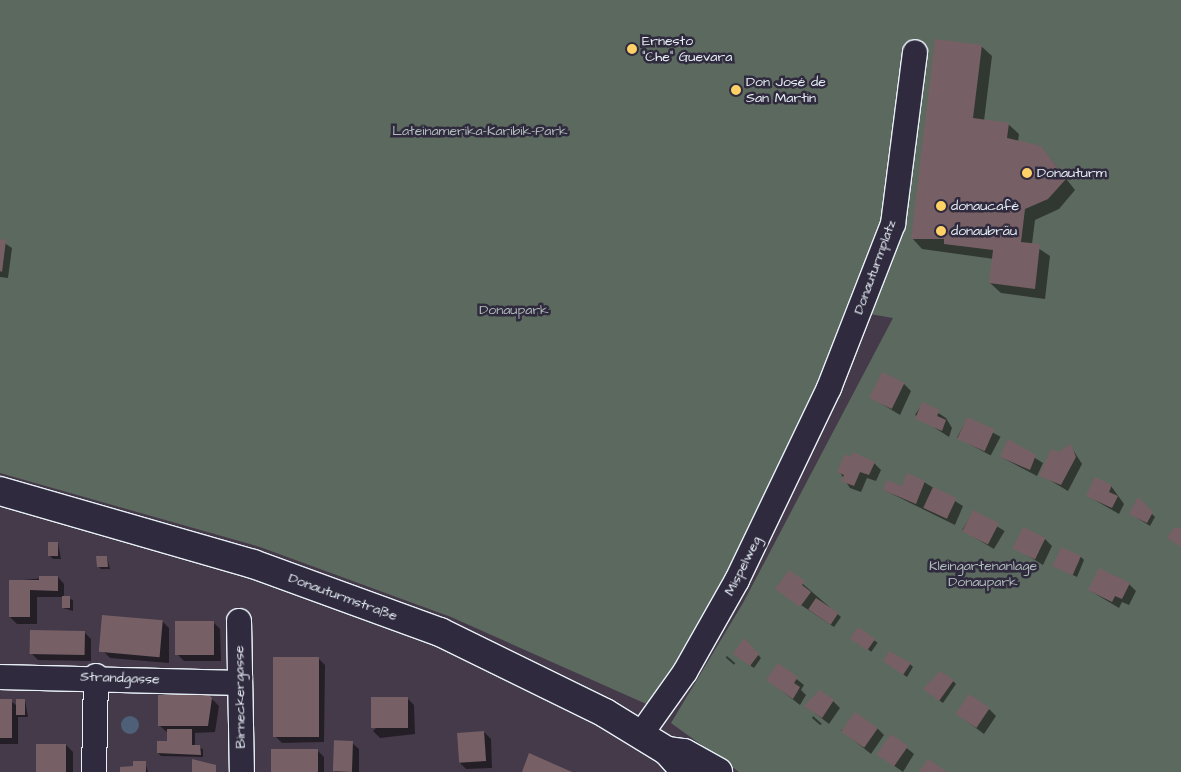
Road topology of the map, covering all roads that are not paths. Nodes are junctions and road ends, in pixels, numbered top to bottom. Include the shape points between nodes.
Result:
1 (915, 52) dead end
2 (829, 388) joint
3 (0, 491) edge
4 (239, 621) dead end
5 (96, 676) junction
6 (0, 677) edge
7 (240, 683) junction
8 (641, 734) junction
9 (667, 751) junction
10 (94, 772) edge
11 (242, 772) edge
12 (686, 772) edge
13 (718, 772) edge

1 - 2 street, Donauturmplatz via 893,224
2 - 8 street, Mispelweg via 737,580 685,672
3 - 8 main road, Donauturmstraße via 253,564 440,632
4 - 7 street, Birneckergasse
5 - 6 street, Strandgasse
5 - 7 street, Strandgasse
5 - 10 street
7 - 11 street, Birneckergasse
8 - 9 main road, Donauturmstraße
9 - 12 main road, Donauturmstraße
9 - 13 main road, Donauturmstraße via 684,753

